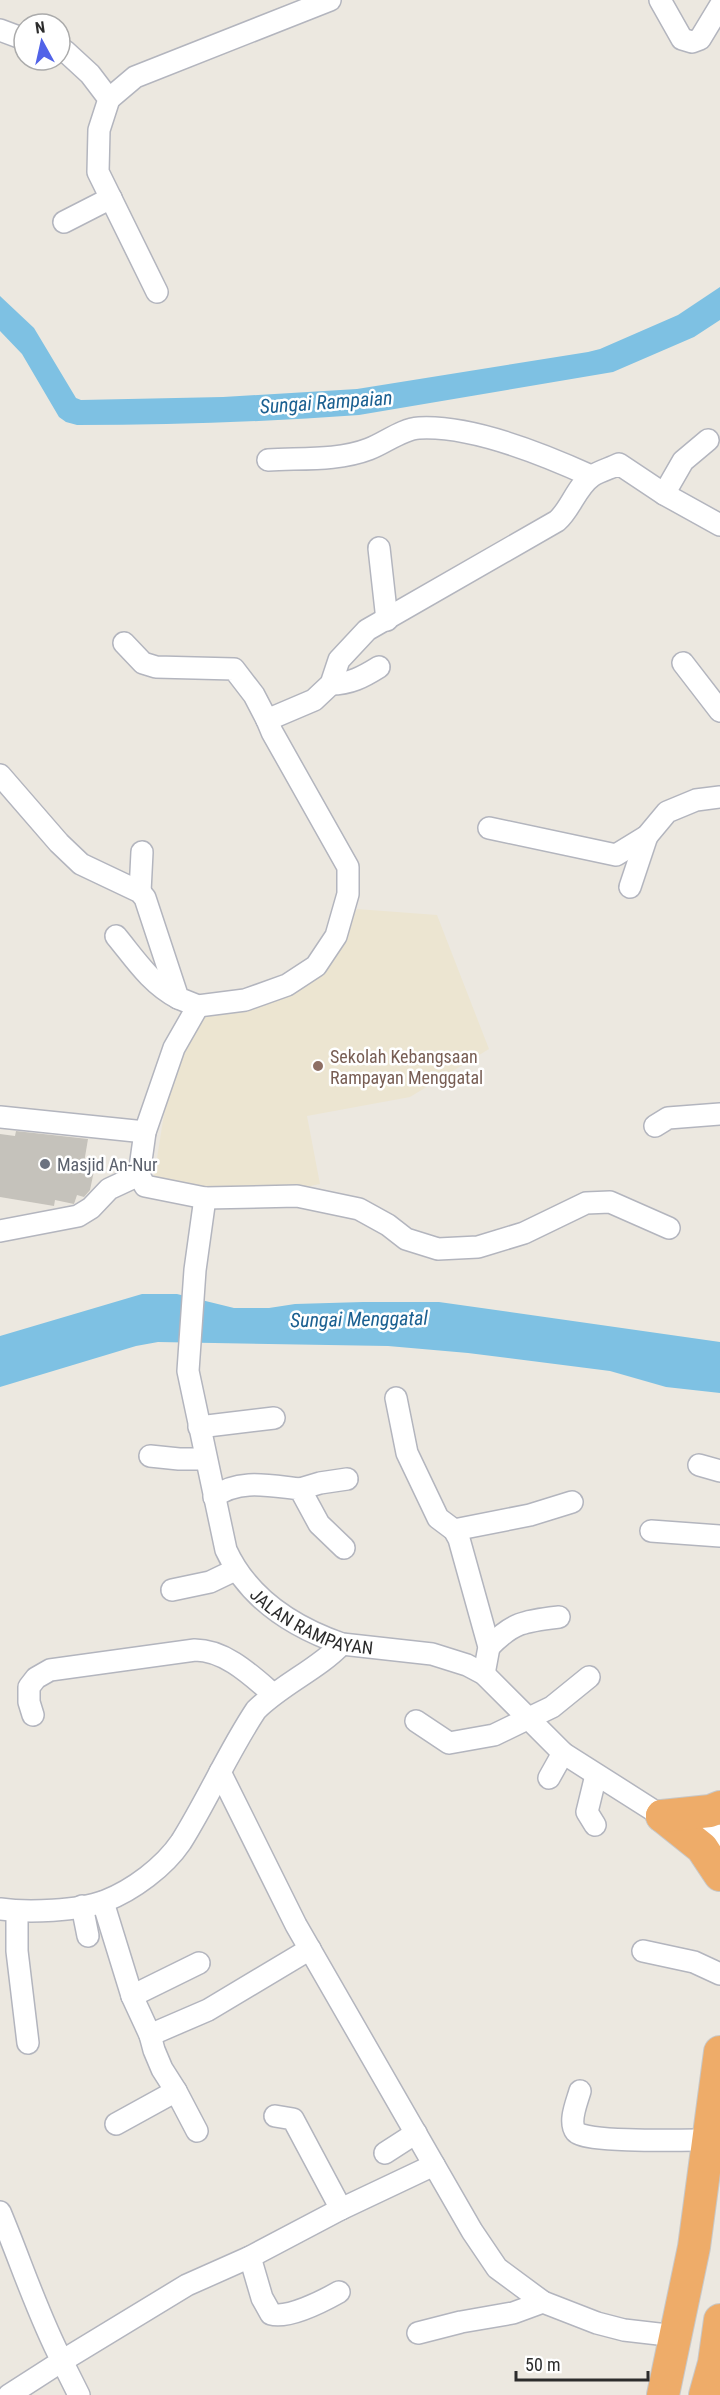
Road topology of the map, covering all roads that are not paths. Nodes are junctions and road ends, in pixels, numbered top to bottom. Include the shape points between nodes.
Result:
1 (662, 1) edge
2 (320, 2) edge
3 (720, 6) edge
4 (72, 58) edge
5 (109, 99) junction
6 (111, 198) junction
7 (64, 222) dead end
8 (157, 292) dead end
9 (708, 440) dead end
10 (268, 460) dead end
11 (591, 476) junction
12 (664, 494) junction
13 (720, 525) edge
14 (379, 548) dead end
15 (387, 620) junction
16 (124, 643) dead end
17 (683, 663) dead end
18 (379, 667) dead end
19 (331, 684) junction
20 (720, 711) edge
21 (267, 720) junction
22 (0, 775) edge
23 (720, 797) edge
24 (489, 828) dead end
25 (647, 837) junction
26 (142, 852) dead end
27 (630, 887) dead end
28 (140, 892) junction
29 (116, 936) dead end
30 (346, 950) dead end
31 (316, 966) junction
32 (178, 998) junction
33 (198, 1006) junction
34 (720, 1114) edge
35 (2, 1119) edge
36 (655, 1126) dead end
37 (145, 1132) junction
38 (139, 1175) junction
39 (205, 1198) junction
40 (669, 1228) dead end
41 (0, 1231) edge
42 (396, 1398) dead end
43 (273, 1418) dead end
44 (199, 1427) junction
45 (150, 1456) dead end
46 (206, 1459) junction
47 (699, 1465) dead end
48 (720, 1471) edge
49 (347, 1479) dead end
50 (300, 1489) junction
51 (214, 1497) junction
52 (572, 1502) dead end
53 (454, 1530) junction
54 (651, 1531) dead end
55 (720, 1536) edge
56 (344, 1548) dead end
57 (235, 1570) junction
58 (172, 1590) dead end
59 (559, 1617) dead end
60 (342, 1644) junction
61 (489, 1647) junction
62 (484, 1674) junction
63 (589, 1677) dead end
64 (273, 1694) junction
65 (33, 1715) dead end
66 (527, 1719) junction
67 (416, 1721) dead end
68 (563, 1753) junction
69 (220, 1772) junction
70 (596, 1775) junction
71 (549, 1778) dead end
72 (720, 1807) edge
73 (662, 1816) junction
74 (595, 1825) dead end
75 (720, 1836) edge
76 (720, 1875) edge
77 (103, 1902) junction
78 (82, 1906) junction
79 (8, 1924) edge
80 (88, 1936) dead end
81 (310, 1949) junction
82 (643, 1951) dead end
83 (200, 1963) dead end
84 (720, 1974) edge
85 (132, 1996) junction
86 (150, 2035) junction
87 (28, 2043) dead end
88 (720, 2052) edge
89 (176, 2091) junction
90 (580, 2091) dead end
91 (275, 2116) dead end
92 (116, 2124) dead end
93 (197, 2131) dead end
94 (416, 2133) junction
95 (715, 2147) edge
96 (385, 2153) dead end
97 (434, 2165) junction
98 (341, 2208) junction
99 (0, 2212) edge
100 (250, 2257) junction
101 (339, 2292) dead end
102 (543, 2302) junction
103 (720, 2320) edge
104 (418, 2333) dead end
105 (676, 2336) junction
106 (62, 2361) junction
107 (717, 2364) edge
108 (9, 2395) edge
109 (80, 2395) edge
110 (663, 2395) edge
111 (705, 2395) edge

1 - 3 street via 682,39 692,42 700,39
2 - 5 street via 135,77
4 - 5 street
5 - 6 street via 99,130 98,172
6 - 7 street
6 - 8 street
9 - 12 street via 683,461
10 - 11 street via 344,456 418,428 456,430 539,452
11 - 12 street via 619,464
11 - 15 street via 557,522
12 - 13 street
14 - 15 street
15 - 19 street via 367,630 339,660
16 - 21 street via 143,663 156,667 234,669
17 - 20 street
18 - 19 street via 358,679
19 - 21 street via 314,700
21 - 31 street via 349,871 348,894 336,936
22 - 28 street via 81,864
23 - 25 street via 696,800 667,812
24 - 25 street via 616,855
25 - 27 street
26 - 28 street
28 - 32 street
29 - 32 street via 141,969 164,991
30 - 31 street
31 - 33 street via 287,985 245,1000
32 - 33 street
33 - 37 street via 174,1048
34 - 36 street via 668,1118
35 - 37 street
37 - 38 street
38 - 39 street via 145,1186
38 - 41 street via 109,1190 78,1216
39 - 40 street via 297,1196 359,1209 406,1239 438,1249 478,1246 524,1233 586,1203 610,1202
39 - 44 street, JALAN RAMPAYAN via 188,1371
42 - 53 street via 408,1453 438,1518
43 - 44 street
44 - 46 street, JALAN RAMPAYAN
45 - 46 street
46 - 51 street, JALAN RAMPAYAN
47 - 48 street
49 - 50 street
50 - 51 street via 250,1485 224,1490
50 - 56 street via 319,1524
51 - 57 street, JALAN RAMPAYAN via 226,1550
52 - 53 street
53 - 61 street
54 - 55 street
57 - 58 street via 210,1582
57 - 60 street, JALAN RAMPAYAN via 249,1598
59 - 61 street via 510,1628
60 - 62 street, JALAN RAMPAYAN via 432,1654 454,1659
60 - 64 street via 328,1658
61 - 62 street
62 - 66 street, JALAN RAMPAYAN
63 - 66 street via 552,1707
64 - 65 street via 217,1653 195,1650 50,1670 29,1686
64 - 69 street via 256,1710
66 - 67 street via 494,1735 449,1743
66 - 68 street, JALAN RAMPAYAN
68 - 70 street, JALAN RAMPAYAN
68 - 71 street
69 - 77 street via 180,1844 143,1880
69 - 81 street
70 - 73 street, JALAN RAMPAYAN
70 - 74 street via 587,1812
72 - 73 highway
73 - 75 street, JALAN RAMPAYAN
73 - 76 highway via 702,1848
77 - 78 street
77 - 85 street
78 - 79 street
78 - 80 street
79 - 87 street
81 - 86 street via 208,2010
81 - 94 street
82 - 84 street via 694,1962
83 - 85 street
85 - 86 street
86 - 89 street via 162,2068
88 - 95 highway
89 - 92 street
89 - 93 street
90 - 95 street via 573,2123 581,2135
91 - 98 street via 293,2119
94 - 96 street
94 - 97 street
95 - 105 highway via 698,2298 690,2320
97 - 98 street
97 - 102 street via 497,2268
98 - 100 street
99 - 106 street via 43,2324
100 - 101 street via 271,2314 292,2312
100 - 106 street via 187,2285
102 - 104 street via 513,2313
102 - 105 street via 624,2330
103 - 107 highway
105 - 110 highway
106 - 108 street
106 - 109 street
107 - 111 highway

